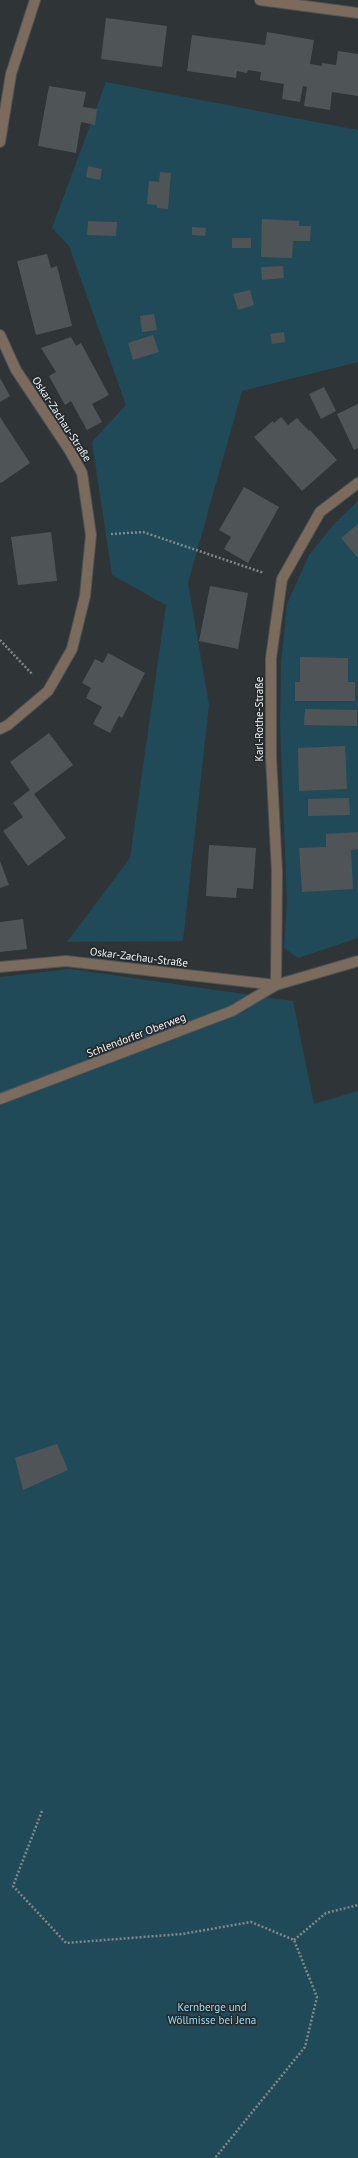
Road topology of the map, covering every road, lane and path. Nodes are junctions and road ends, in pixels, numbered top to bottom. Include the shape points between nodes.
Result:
1 (35, 0) edge
2 (260, 0) edge
3 (358, 14) edge
4 (0, 142) edge
5 (0, 335) edge
6 (358, 482) edge
7 (91, 535) junction
8 (282, 579) junction
9 (0, 640) edge
10 (48, 691) junction
11 (0, 729) edge
12 (358, 961) edge
13 (0, 967) edge
14 (276, 985) junction
15 (0, 1099) edge
16 (42, 1811) dead end
17 (358, 1904) edge
18 (294, 1940) junction
19 (215, 2158) edge

1 - 4 street via 11,74
2 - 3 street
5 - 7 street, Oskar-Zachau-Straße via 16,370 82,473
6 - 8 street, Karl-Rothe-Straße via 320,512
7 - 8 path via 142,532
7 - 10 street, Oskar-Zachau-Straße via 85,596 72,649
8 - 14 street, Karl-Rothe-Straße via 271,658 271,757 277,872
9 - 10 path
10 - 11 street, Oskar-Zachau-Straße
12 - 14 street
13 - 14 street, Oskar-Zachau-Straße via 66,961
14 - 15 street, Schlendorfer Oberweg via 232,1011
16 - 18 path via 13,1886 66,1943 182,1934 251,1922
17 - 18 path via 326,1914
18 - 19 path via 317,1997 305,2047

